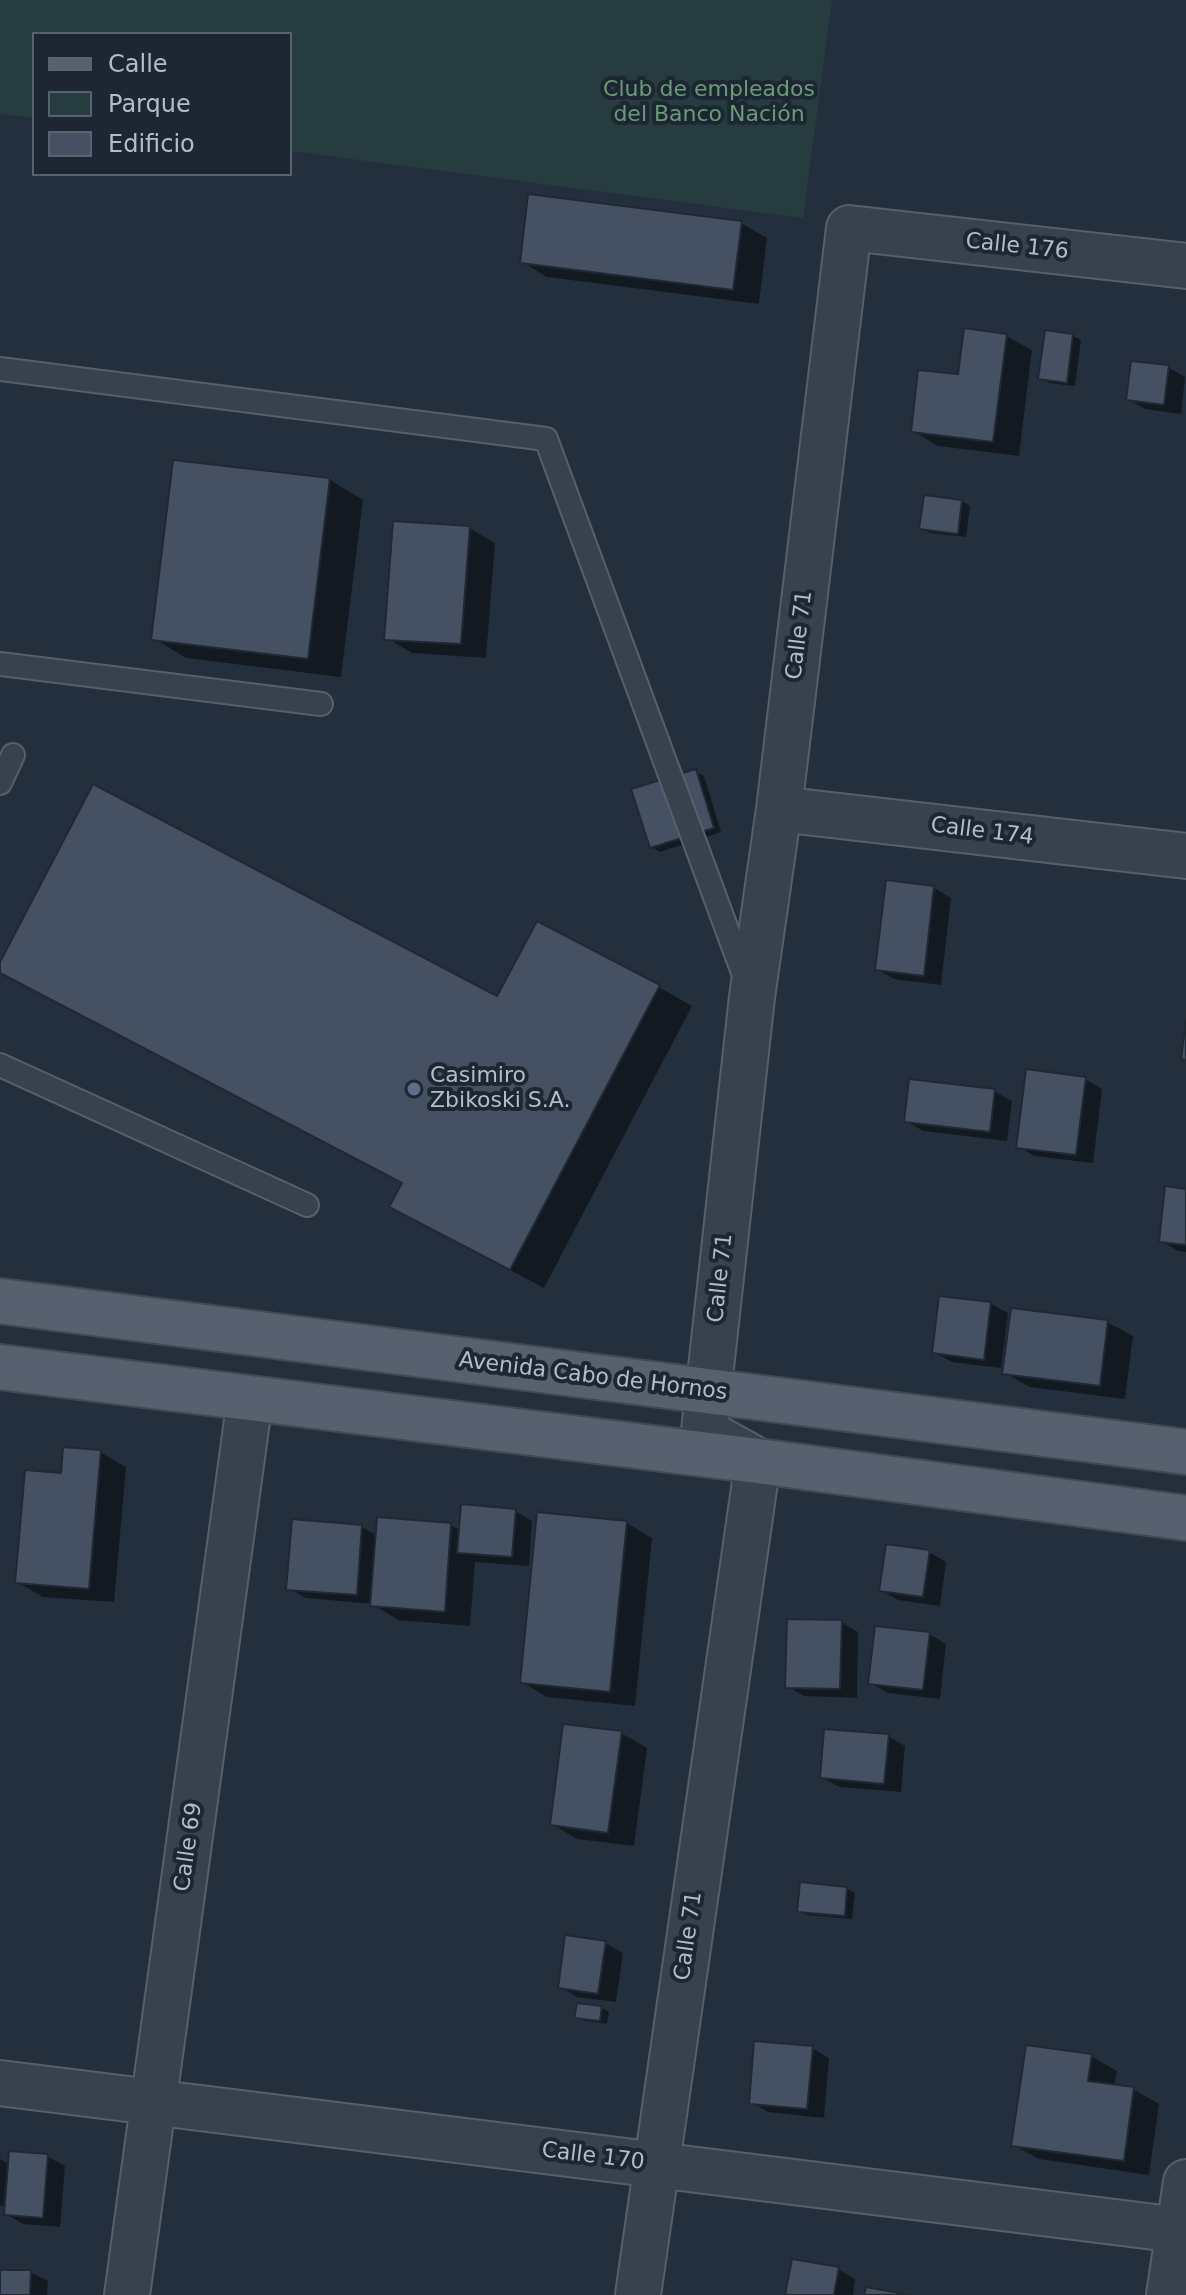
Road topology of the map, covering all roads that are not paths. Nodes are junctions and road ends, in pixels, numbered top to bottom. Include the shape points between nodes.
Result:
1 (849, 228) joint
2 (1186, 266) edge
3 (0, 369) edge
4 (0, 664) edge
5 (321, 704) dead end
6 (13, 755) dead end
7 (0, 783) edge
8 (779, 809) junction
9 (1186, 856) edge
10 (752, 997) junction
11 (0, 1065) edge
12 (307, 1205) dead end
13 (0, 1301) edge
14 (0, 1367) edge
15 (708, 1392) junction
16 (250, 1399) junction
17 (1186, 1452) edge
18 (758, 1461) junction
19 (1186, 1518) edge
20 (0, 2083) edge
21 (154, 2102) junction
22 (655, 2165) junction
23 (1186, 2182) edge
24 (1182, 2230) edge
25 (127, 2295) edge
26 (638, 2295) edge
27 (1169, 2295) edge

1 - 2 street, Calle 176
1 - 8 street, Calle 71
3 - 10 lane via 546,439
4 - 5 lane
6 - 7 lane
8 - 9 street, Calle 174
8 - 10 street, Calle 71
10 - 15 street, Calle 71
11 - 12 lane
13 - 15 main road, Avenida Cabo de Hornos
14 - 16 main road
15 - 17 main road, Avenida Cabo de Hornos
15 - 18 street, Calle 71 via 704,1431
16 - 18 main road
16 - 21 street, Calle 69
18 - 19 main road
18 - 22 street, Calle 71
20 - 21 street, Calle 170
21 - 22 street, Calle 170
21 - 25 street, Calle 69
22 - 24 street, Calle 170
22 - 26 street, Calle 71
23 - 24 street
24 - 27 street

